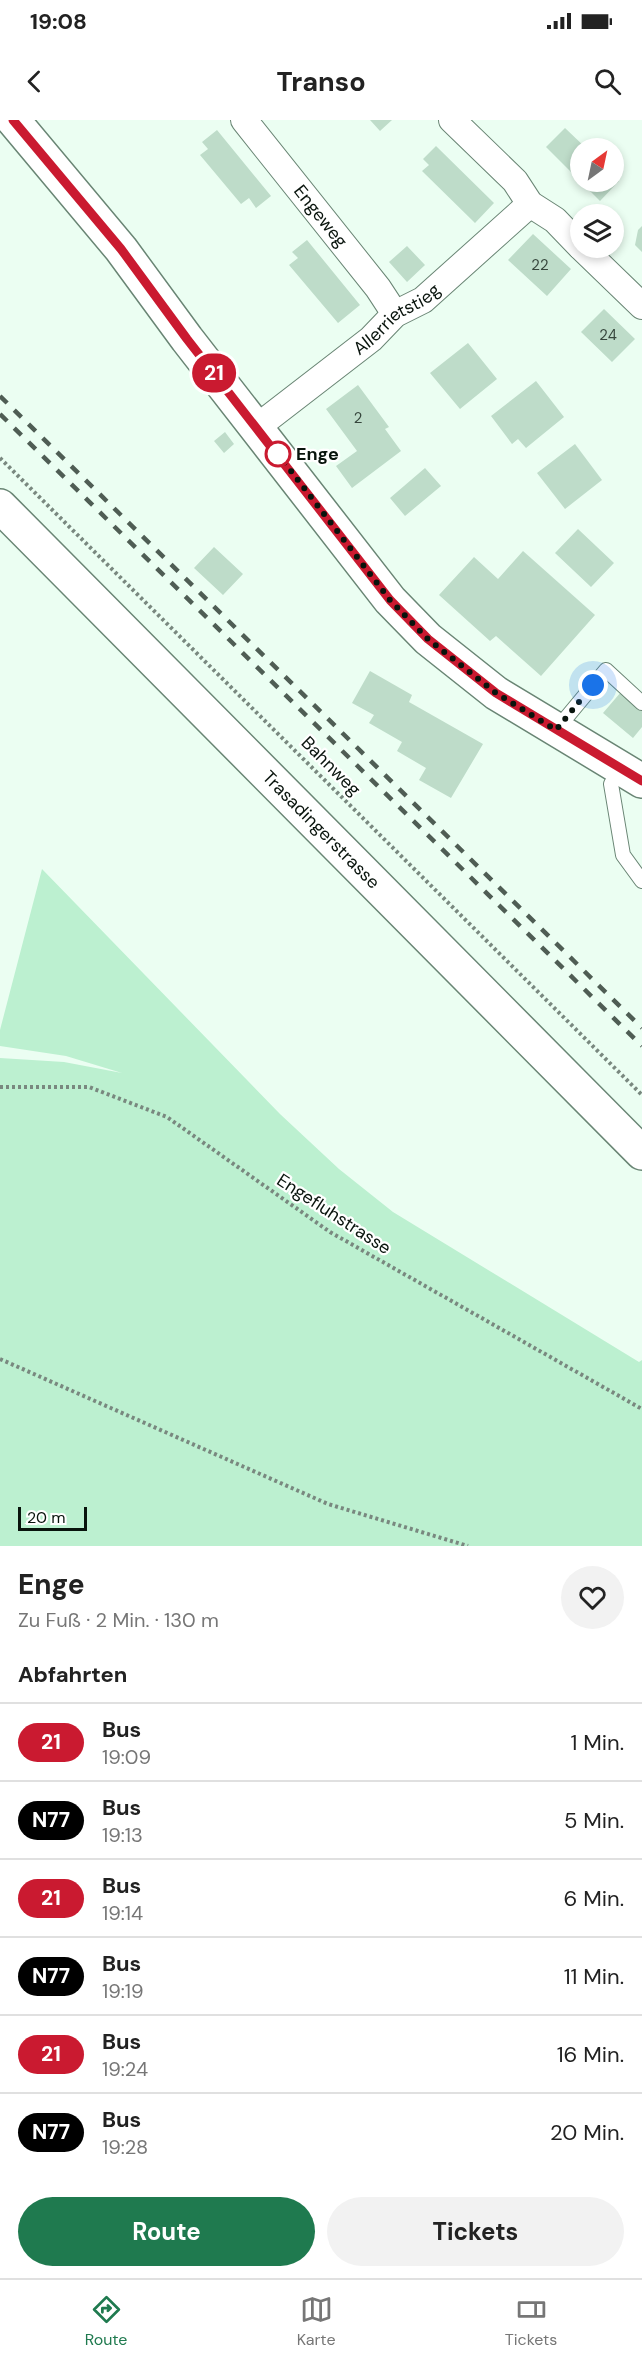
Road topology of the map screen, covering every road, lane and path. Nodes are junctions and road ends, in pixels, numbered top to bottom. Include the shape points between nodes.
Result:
1 (13, 120) edge
2 (243, 120) edge
3 (452, 120) edge
4 (530, 204) junction
5 (570, 236) edge
6 (592, 258) edge
7 (642, 306) edge
8 (395, 314) junction
9 (257, 427) junction
10 (0, 458) edge
11 (0, 506) edge
12 (642, 703) edge
13 (556, 730) junction
14 (631, 774) edge
15 (642, 881) edge
16 (0, 1087) edge
17 (642, 1095) edge
18 (642, 1153) edge
19 (0, 1359) edge
20 (642, 1409) edge
21 (468, 1546) edge

1 - 9 main road via 114,241
2 - 8 street, Engeweg
3 - 4 street via 515,181
4 - 5 street
4 - 8 street, Allerrietstieg via 423,300
6 - 7 street
8 - 9 street, Allerrietstieg via 371,339
9 - 13 main road via 390,600 428,639 496,693
10 - 17 path, Bahnweg
11 - 18 main road, Trasadingerstrasse
12 - 13 lane via 606,670
13 - 14 main road
14 - 15 lane via 611,784 623,855
16 - 20 path, Engefluhstrasse via 89,1087 167,1117 330,1232
19 - 21 path via 328,1504

